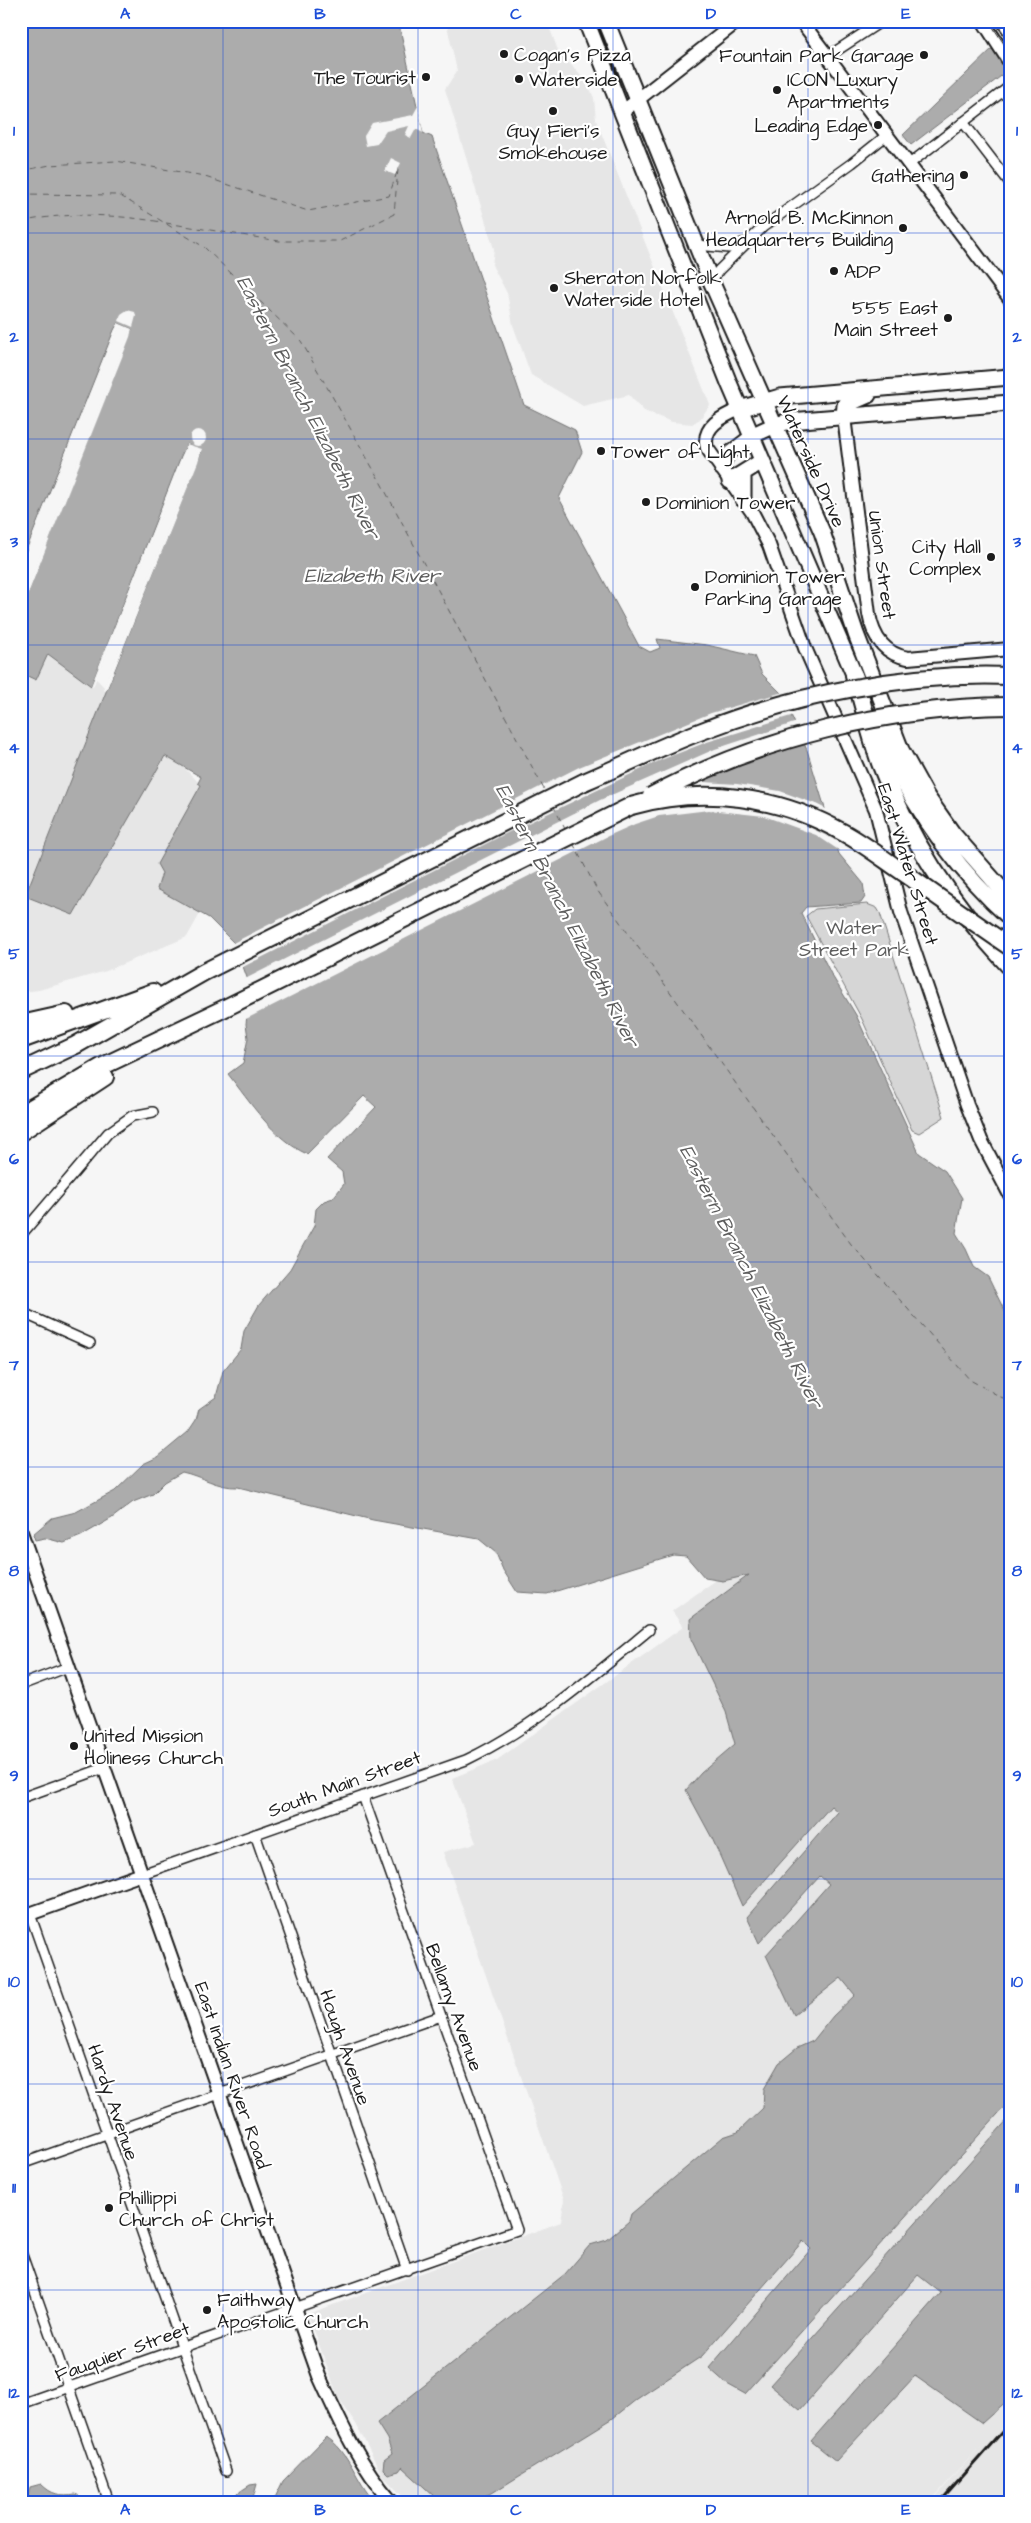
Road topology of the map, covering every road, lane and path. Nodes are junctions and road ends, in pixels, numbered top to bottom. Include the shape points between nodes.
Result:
1 (586, 21) edge
2 (606, 21) edge
3 (738, 21) edge
4 (801, 21) edge
5 (882, 21) edge
6 (983, 21) edge
7 (1003, 21) edge
8 (1010, 31) edge
9 (827, 57) junction
10 (1010, 62) edge
11 (1010, 86) edge
12 (636, 100) junction
13 (622, 112) junction
14 (963, 122) junction
15 (887, 135) junction
16 (908, 165) junction
17 (1010, 182) edge
18 (748, 241) junction
19 (696, 245) junction
20 (712, 281) junction
21 (1010, 299) edge
22 (1010, 377) edge
23 (932, 384) junction
24 (890, 387) junction
25 (764, 401) junction
26 (1010, 403) edge
27 (740, 409) junction
28 (942, 409) junction
29 (844, 417) junction
30 (775, 425) junction
31 (751, 436) junction
32 (762, 460) junction
33 (731, 475) junction
34 (743, 499) joint
35 (1010, 649) edge
36 (854, 675) junction
37 (1010, 676) edge
38 (1010, 706) edge
39 (631, 806) junction
40 (1010, 898) edge
41 (1010, 918) edge
42 (1010, 947) edge
43 (1010, 967) edge
44 (204, 972) junction
45 (98, 1012) junction
46 (21, 1024) edge
47 (21, 1040) edge
48 (149, 1045) junction
49 (21, 1071) edge
50 (153, 1112) dead end
51 (21, 1114) edge
52 (21, 1132) edge
53 (1010, 1195) edge
54 (21, 1235) edge
55 (21, 1312) edge
56 (90, 1343) dead end
57 (21, 1532) edge
58 (650, 1630) dead end
59 (68, 1667) junction
60 (21, 1684) edge
61 (104, 1768) junction
62 (363, 1796) junction
63 (21, 1798) edge
64 (255, 1834) junction
65 (142, 1874) junction
66 (26, 1915) edge
67 (441, 2016) junction
68 (332, 2054) junction
69 (219, 2094) junction
70 (107, 2133) junction
71 (21, 2164) edge
72 (517, 2230) joint
73 (21, 2252) edge
74 (407, 2270) junction
75 (32, 2282) junction
76 (21, 2286) edge
77 (295, 2308) junction
78 (183, 2347) junction
79 (69, 2388) junction
80 (21, 2404) edge
81 (226, 2471) dead end
82 (109, 2502) edge
83 (392, 2502) edge

1 - 13 main road
2 - 12 main road, Waterside Drive
3 - 12 street
4 - 9 street
5 - 9 street
6 - 10 street
7 - 8 street
9 - 15 street
11 - 14 street
12 - 13 street
12 - 19 main road, Waterside Drive
13 - 27 main road
14 - 16 street
14 - 17 street
15 - 16 street
15 - 18 street
16 - 21 street
18 - 19 street via 729,248
18 - 20 street via 718,270
19 - 20 main road, Waterside Drive
20 - 25 main road, Waterside Drive
22 - 23 main road
23 - 24 main road
23 - 28 main road
24 - 25 main road
24 - 29 main road via 848,402 844,407
25 - 27 main road
25 - 30 main road, Waterside Drive
26 - 28 main road
27 - 31 main road
27 - 33 street via 716,422 706,437 708,452
28 - 29 main road
29 - 30 main road
29 - 35 street, Union Street via 869,614 879,642 896,655 908,658
30 - 31 main road
30 - 40 main road, Waterside Drive via 822,532 883,707 909,766 953,834
31 - 32 main road
31 - 33 street via 729,452
32 - 33 main road
32 - 36 main road
33 - 34 main road
34 - 53 street, East Water Street via 769,546 805,648 876,810 901,912 963,1096 981,1140
36 - 41 main road via 911,798 960,866
36 - 43 highway via 880,763 914,834 971,922
37 - 44 highway, bridge via 919,679 848,690 788,703 702,731 584,782
38 - 39 highway, bridge via 888,717 818,732 698,772
39 - 42 highway, bridge via 659,799 712,795 759,801 800,812 846,834
39 - 48 highway
44 - 45 highway
44 - 49 highway via 76,1045
45 - 46 highway via 68,1014
45 - 47 highway
48 - 51 highway via 103,1066
48 - 52 highway
50 - 54 street via 132,1116 108,1133
55 - 56 street
57 - 59 street, East Indian River Road
58 - 62 street, South Main Street via 534,1719 488,1749 466,1760
59 - 60 street
59 - 61 street, East Indian River Road
61 - 63 street
61 - 65 street, East Indian River Road
62 - 64 street, South Main Street
62 - 67 street, Bellamy Avenue
64 - 65 street, South Main Street
64 - 68 street, Hough Avenue
65 - 66 street, South Main Street
65 - 69 street, East Indian River Road
66 - 70 street, Hardy Avenue
67 - 68 street
67 - 72 street, Bellamy Avenue
68 - 69 street
68 - 74 street, Hough Avenue
69 - 70 street
69 - 77 street, East Indian River Road
70 - 71 street
70 - 78 street, Hardy Avenue
72 - 74 street, Fauquier Street
73 - 75 street
74 - 77 street, Fauquier Street
75 - 76 street
75 - 79 street
77 - 78 street, Fauquier Street
77 - 83 street, East Indian River Road via 319,2376 341,2423 368,2471
78 - 79 street, Fauquier Street
78 - 81 street, Hardy Avenue
79 - 80 street, Fauquier Street
79 - 82 street

